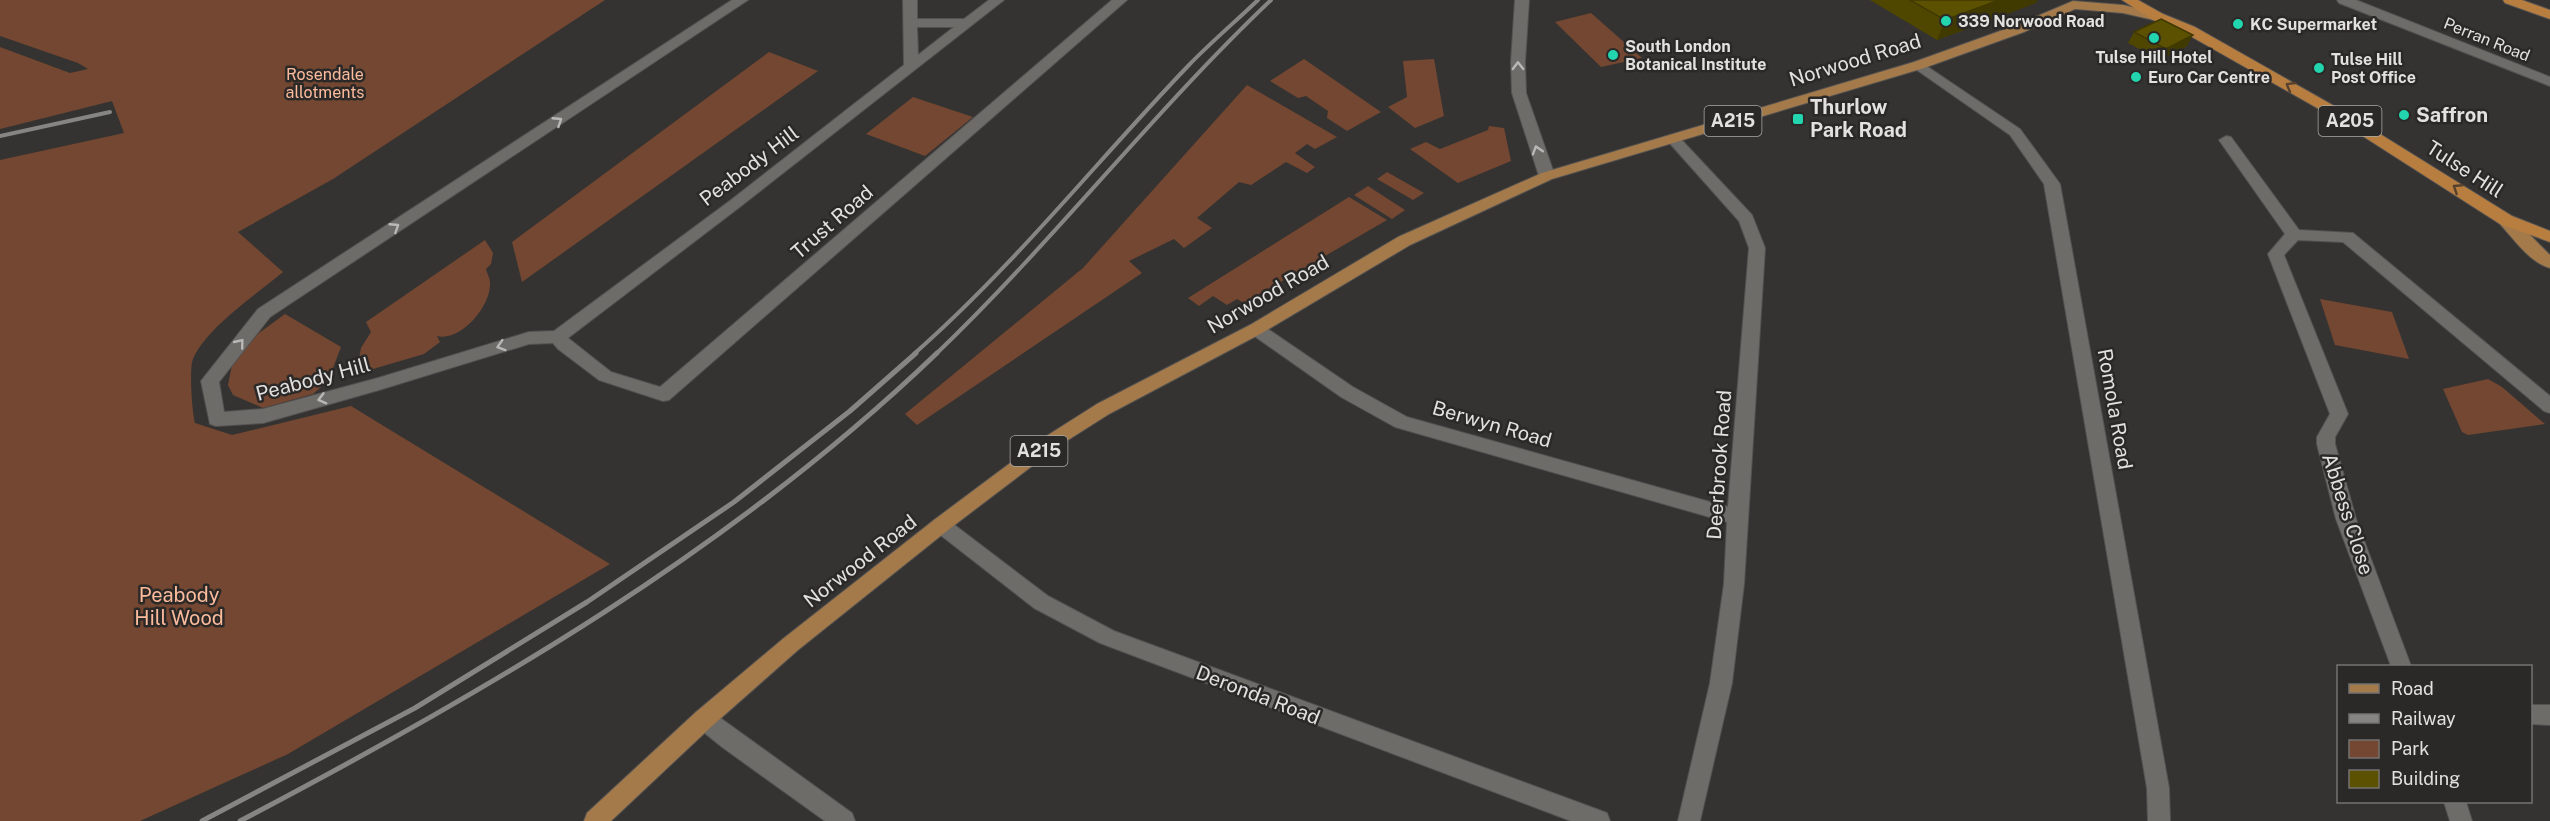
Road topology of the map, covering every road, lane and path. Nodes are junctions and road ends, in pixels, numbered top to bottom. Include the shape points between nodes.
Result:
1 (741, 0) edge
2 (910, 0) edge
3 (997, 0) edge
4 (1120, 0) edge
5 (1522, 0) edge
6 (2129, 0) edge
7 (2154, 0) edge
8 (2344, 0) edge
9 (2510, 0) edge
10 (2074, 2) edge
11 (2550, 15) edge
12 (2158, 17) junction
13 (910, 23) junction
14 (968, 23) junction
15 (2190, 30) junction
16 (1919, 65) junction
17 (911, 68) junction
18 (2550, 82) edge
19 (1672, 139) junction
20 (2226, 140) dead end
21 (1547, 176) junction
22 (2506, 220) junction
23 (2294, 235) junction
24 (2550, 237) edge
25 (2550, 263) edge
26 (1256, 329) junction
27 (558, 337) junction
28 (2550, 406) edge
29 (1737, 517) junction
30 (941, 525) junction
31 (2401, 665) edge
32 (2532, 714) edge
33 (2550, 715) edge
34 (704, 719) junction
35 (2455, 803) edge
36 (595, 821) edge
37 (844, 821) edge
38 (1599, 821) edge
39 (1689, 821) edge
40 (2159, 821) edge
41 (2461, 821) edge

27 -> 1 street, Peabody Hill via 529,338 263,416 216,419 210,381 264,313
2 - 13 street
3 - 14 street, Peabody Hill
4 - 27 street, Trust Road via 663,395 605,376
21 -> 5 street via 1519,93
6 - 12 highway, Tulse Hill / A205
7 - 15 highway, A205
8 - 18 street, Perran Road
9 - 11 highway
10 - 12 main road, Norwood Road / A215
10 - 16 main road, Norwood Road / A215 via 2019,29
12 - 15 highway, Tulse Hill / A205
13 - 14 street
13 - 17 street
14 - 17 street, Peabody Hill
22 -> 15 highway, Tulse Hill / A205 via 2338,114
16 - 19 main road, Norwood Road / A215
16 - 40 street, Romola Road via 2015,132 2052,184 2158,788
17 - 27 street, Peabody Hill
19 - 21 main road, Norwood Road / A215
19 - 29 street, Deerbrook Road via 1746,219 1757,248
20 - 23 street
21 - 26 main road, Norwood Road / A215 via 1404,241
22 - 24 highway, A205
22 - 25 main road, Tulse Hill
23 - 28 street via 2347,237
23 - 31 street, Abbess Close via 2276,254 2339,414 2326,444 2346,519
26 - 29 street, Berwyn Road via 1347,392 1401,422
26 - 30 main road, Norwood Road / A215 via 1103,409 1051,442
29 - 39 street, Deerbrook Road via 1734,584 1721,683
30 - 34 main road, Norwood Road / A215
30 - 38 street, Deronda Road via 1041,602 1107,638
32 - 33 street
34 - 36 main road, Norwood Road / A215
34 - 37 street
35 - 41 street

